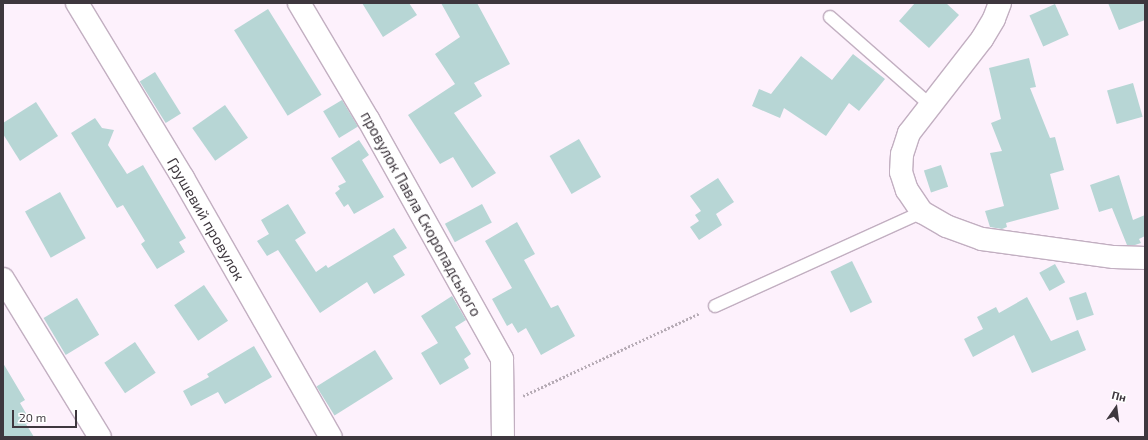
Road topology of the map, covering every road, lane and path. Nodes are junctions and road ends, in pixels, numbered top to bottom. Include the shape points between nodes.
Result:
1 (76, 3) edge
2 (299, 3) edge
3 (1000, 3) edge
4 (830, 17) dead end
5 (929, 104) junction
6 (922, 212) junction
7 (1145, 258) edge
8 (3, 279) edge
9 (715, 306) joint
10 (502, 406) junction
11 (100, 437) edge
12 (331, 437) edge
13 (503, 437) edge

1 - 12 street, Грушевий провулок via 183,178
2 - 10 street, провулок Павла Скоропадського via 368,119 502,359
3 - 5 street via 994,20 982,39
4 - 5 lane
5 - 6 street via 909,133 902,154 901,172 907,190
6 - 7 street via 946,226 982,239 1114,257
6 - 9 lane
8 - 11 street
9 - 10 path
10 - 13 street, провулок Павла Скоропадського

